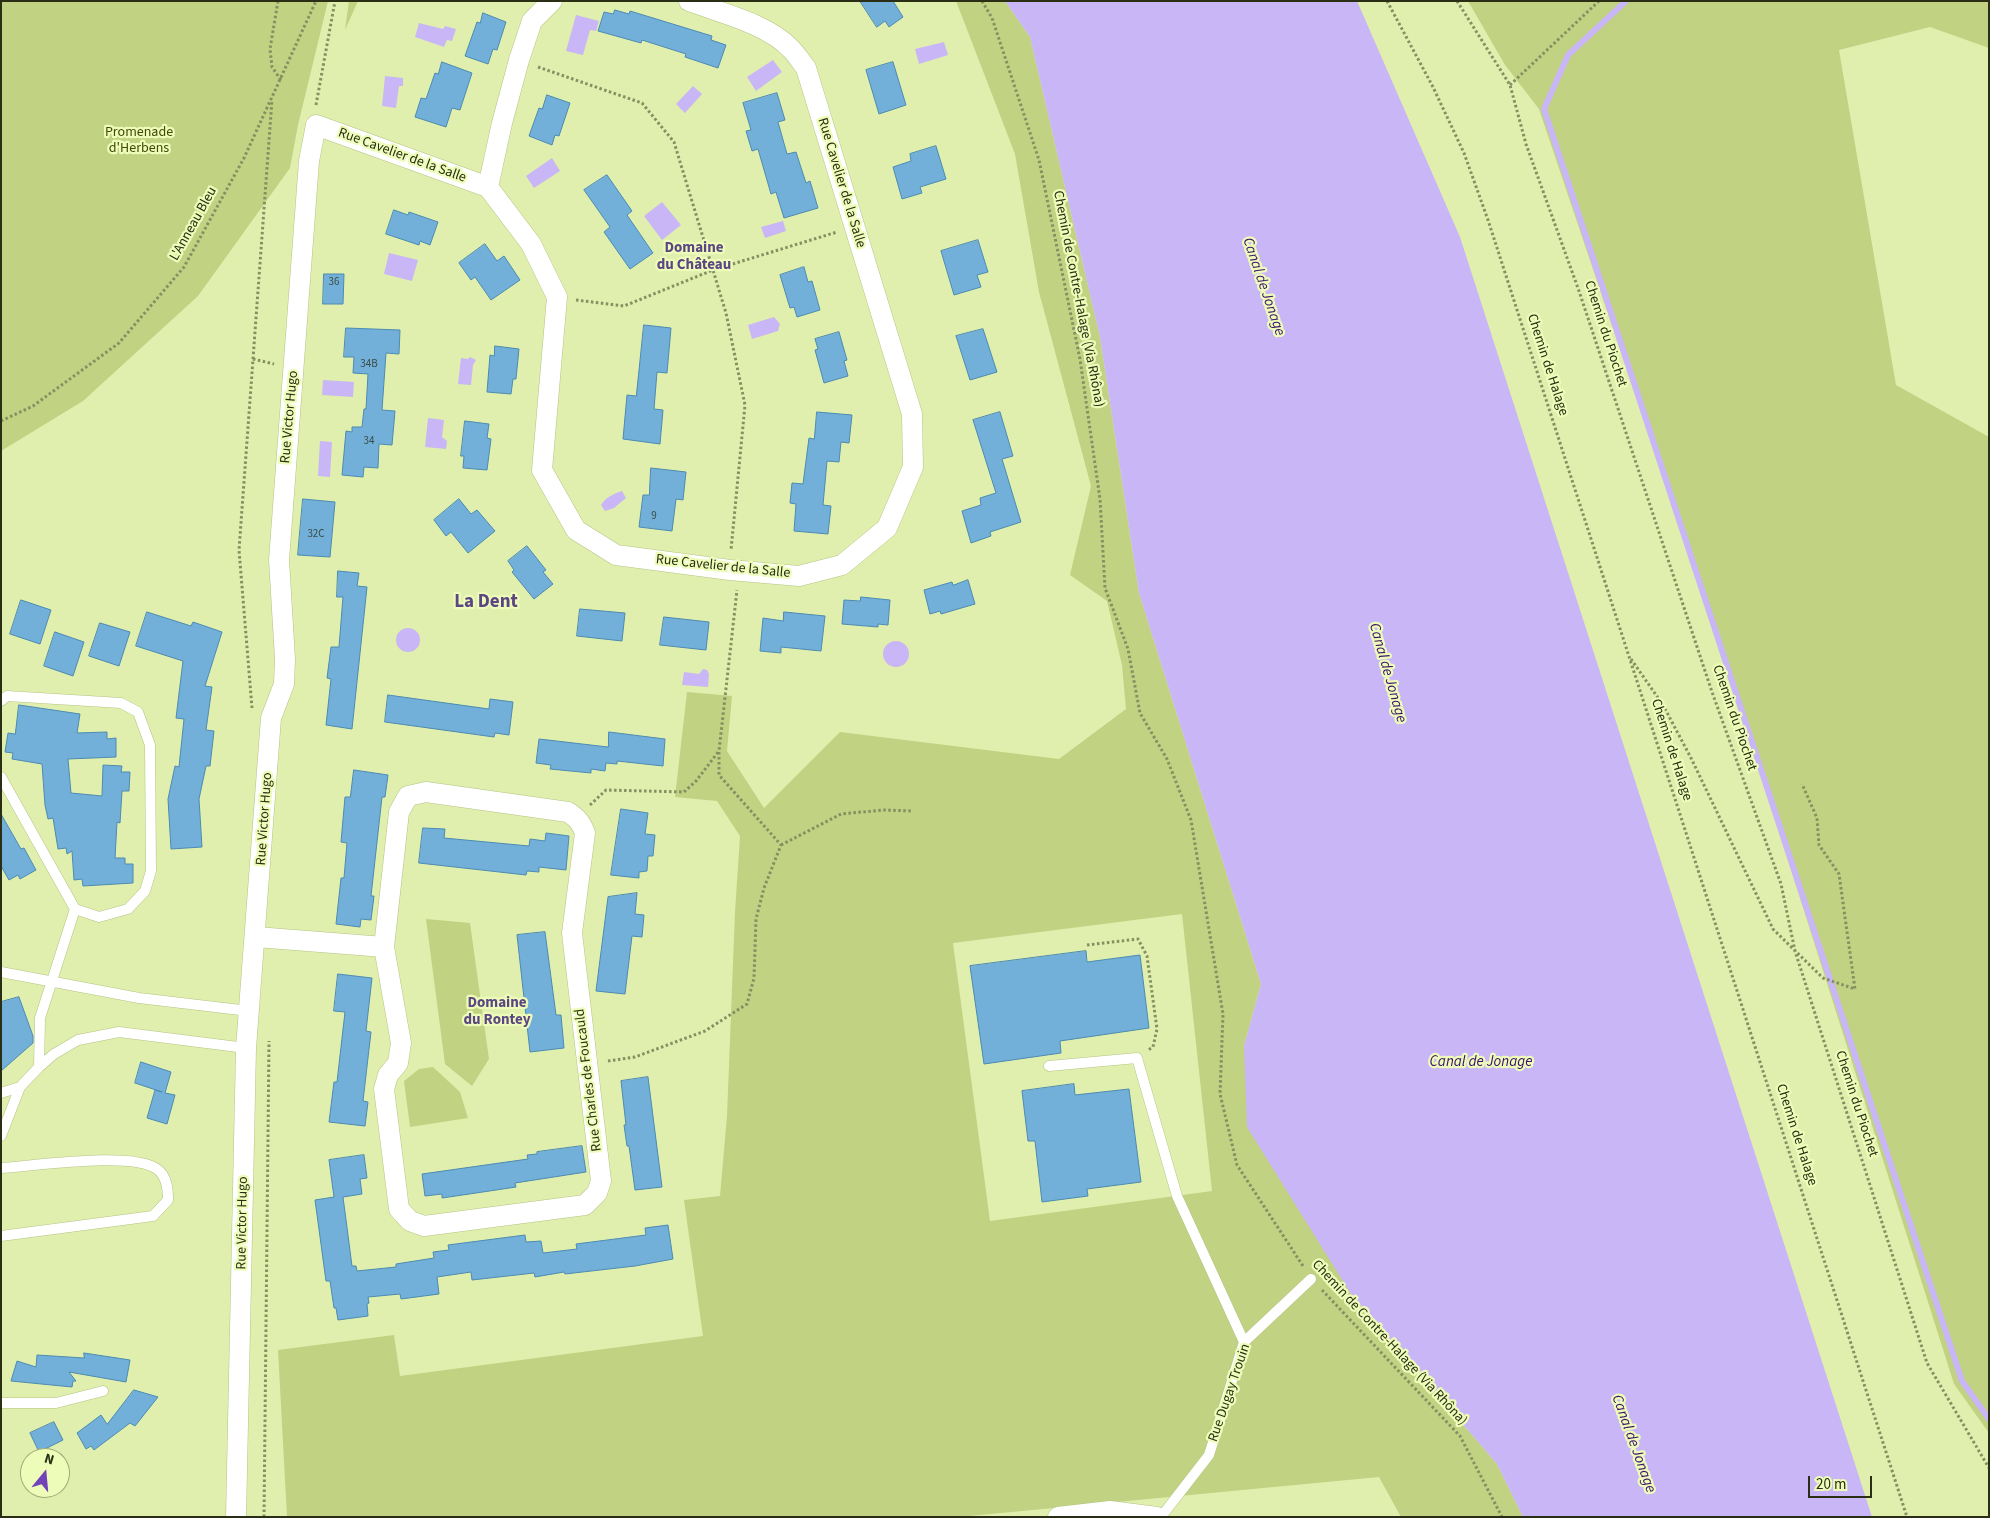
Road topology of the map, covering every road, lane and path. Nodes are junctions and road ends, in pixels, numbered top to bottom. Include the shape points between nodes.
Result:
1 (278, 1) edge
2 (316, 1) edge
3 (335, 1) edge
4 (552, 1) edge
5 (690, 1) edge
6 (982, 1) edge
7 (1387, 1) edge
8 (1457, 1) edge
9 (1599, 1) edge
10 (519, 60) junction
11 (281, 81) junction
12 (1510, 85) junction
13 (272, 100) junction
14 (316, 125) junction
15 (488, 187) junction
16 (854, 226) junction
17 (713, 270) junction
18 (557, 297) junction
19 (1, 421) edge
20 (734, 570) junction
21 (1628, 654) junction
22 (3, 697) edge
23 (253, 713) dead end
24 (719, 751) junction
25 (1, 777) edge
26 (1802, 784) dead end
27 (912, 811) dead end
28 (576, 818) junction
29 (781, 844) junction
30 (75, 909) junction
31 (256, 937) junction
32 (1087, 945) dead end
33 (384, 947) junction
34 (1794, 951) junction
35 (1, 972) edge
36 (50, 982) junction
37 (249, 1011) junction
38 (269, 1039) dead end
39 (246, 1048) junction
40 (1137, 1058) junction
41 (587, 1064) junction
42 (1049, 1066) dead end
43 (38, 1067) junction
44 (20, 1087) junction
45 (1, 1094) edge
46 (1, 1136) edge
47 (1, 1168) edge
48 (1, 1236) edge
49 (1311, 1279) junction
50 (1244, 1342) junction
51 (103, 1391) dead end
52 (1, 1403) edge
53 (1989, 1468) edge
54 (236, 1517) edge
55 (264, 1517) edge
56 (1058, 1517) edge
57 (1157, 1517) edge
58 (1161, 1517) edge
59 (1502, 1517) edge
60 (1907, 1517) edge

1 - 11 path via 270,49 272,67
2 - 11 path, L'Anneau Bleu
3 - 14 path via 316,99
4 - 10 street via 532,22
5 - 16 street, Rue Cavelier de la Salle via 773,35 791,48 806,68
6 - 49 path, Chemin de Contre-Halage (Via Rhôna) via 992,18 1039,160 1080,359 1100,499 1105,588 1128,650 1140,712 1167,759 1191,820 1223,1014 1220,1094 1237,1165
7 - 21 path, Chemin de Halage via 1464,153
8 - 12 path, Chemin du Piochet
9 - 12 path
10 - 15 street
10 - 17 path via 642,103 674,142
11 - 13 path, L'Anneau Bleu
12 - 34 path, Chemin du Piochet via 1526,144 1579,291 1712,692 1781,884
13 - 19 path, L'Anneau Bleu via 184,267 119,343 33,406
13 - 23 path via 239,550
14 - 15 street, Rue Cavelier de la Salle
14 - 31 street, Rue Victor Hugo via 309,161 278,560 284,684 272,718
15 - 18 street via 531,244
16 - 17 path
16 - 20 street, Rue Cavelier de la Salle via 912,414 913,467 887,528 842,565 799,576
17 - 18 path via 624,306
17 - 20 path via 726,313 745,405
18 - 20 street, Rue Cavelier de la Salle via 542,470 576,530 616,555
20 - 24 path
21 - 34 path via 1662,705 1691,758 1773,929
21 - 60 path, Chemin de Halage
22 - 30 lane via 121,703 138,712 150,745 151,871 145,891 128,910 99,917
24 - 28 path via 684,792 606,790
24 - 29 path via 719,775
25 - 30 lane
26 - 34 path via 1817,818 1819,845 1839,874 1855,989 1823,978
27 - 29 path via 841,814
28 - 33 street, Rue Charles de Foucauld via 568,812 426,792 408,796 399,812
28 - 41 street, Rue Charles de Foucauld via 581,821 585,833 572,933
29 - 41 path via 756,919 754,978 747,1004 705,1031 635,1057
30 - 36 lane
31 - 33 street
31 - 37 street, Rue Victor Hugo
32 - 40 path via 1138,939 1147,956 1157,1030 1153,1047
33 - 41 street, Rue Charles de Foucauld via 401,1043 398,1063 388,1075 384,1089 399,1209 410,1222 424,1226 585,1205 597,1193 601,1181
34 - 53 path, Chemin du Piochet via 1927,1363
35 - 36 lane
36 - 37 lane via 139,998
36 - 43 lane via 40,1018
37 - 39 street, Rue Victor Hugo
38 - 55 path
39 - 43 lane via 118,1032 78,1040
39 - 54 street, Rue Victor Hugo
40 - 42 lane
40 - 50 lane via 1176,1196
43 - 44 lane
44 - 45 lane
44 - 46 lane
47 - 48 lane via 136,1161 158,1169 168,1185 168,1200 153,1216
49 - 50 lane, Rue Dugay Trouin
49 - 59 path, Chemin de Contre-Halage (Via Rhôna) via 1460,1436
50 - 58 lane, Rue Dugay Trouin via 1209,1455
51 - 52 lane via 56,1403
56 - 57 street via 1110,1511

